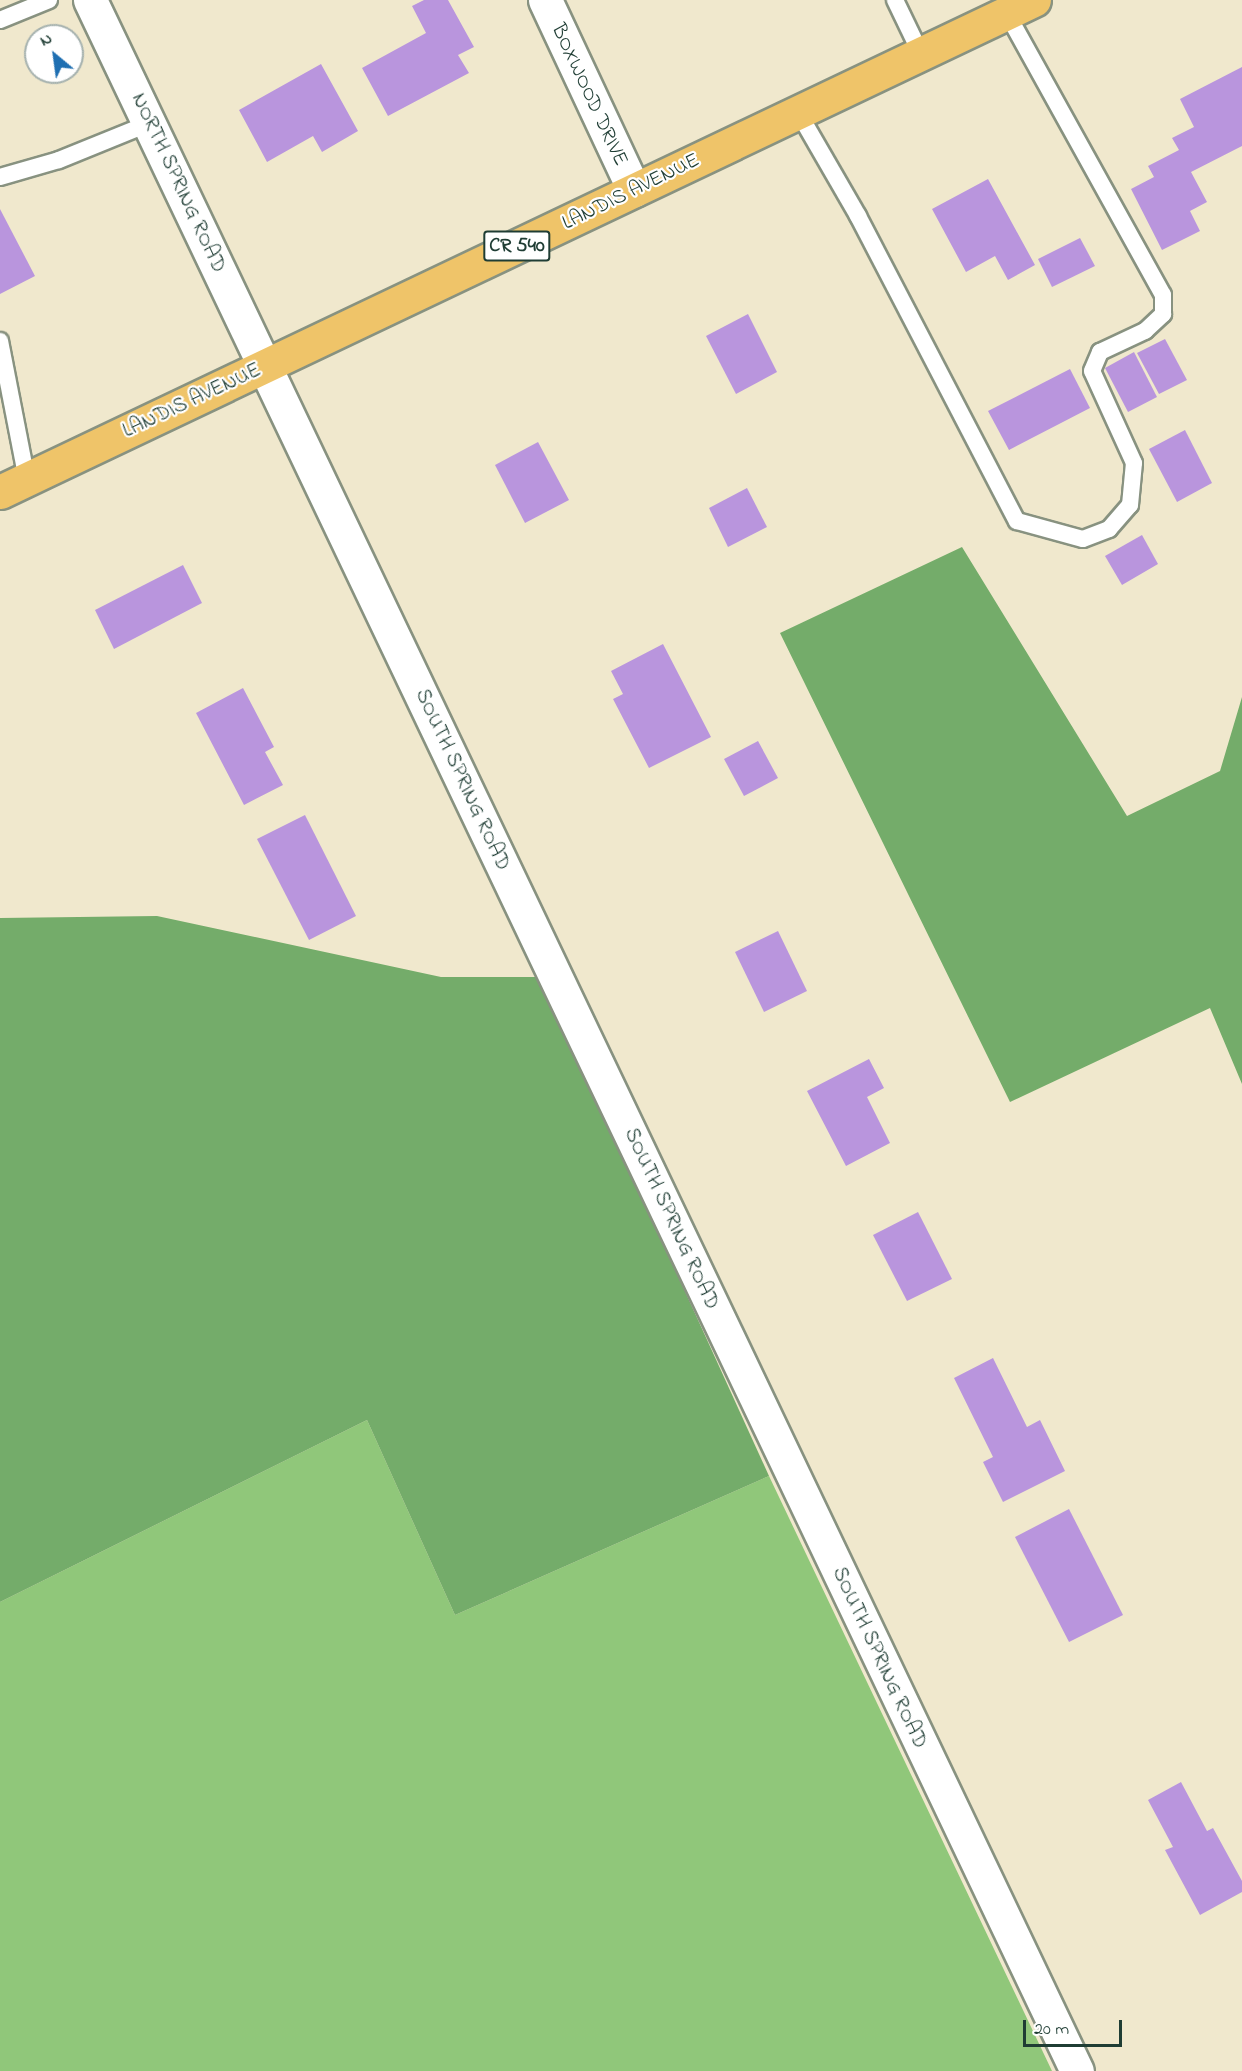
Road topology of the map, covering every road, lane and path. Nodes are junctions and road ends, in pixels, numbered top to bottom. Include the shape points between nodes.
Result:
1 (49, 0) edge
2 (90, 0) edge
3 (545, 0) edge
4 (895, 0) edge
5 (1021, 6) edge
6 (0, 20) edge
7 (921, 54) junction
8 (798, 112) junction
9 (150, 123) junction
10 (0, 177) edge
11 (634, 190) junction
12 (0, 341) edge
13 (266, 367) junction
14 (13, 486) edge
15 (1077, 2071) edge

1 - 6 lane
2 - 9 street, NORTH SPRING ROAD
3 - 11 street, BOXWOOD DRIVE
4 - 7 lane
5 - 7 main road, LANDIS AVENUE / CR 540
5 - 8 lane via 1163,295 1162,314 1145,331 1100,352 1092,371 1134,463 1130,506 1109,529 1083,539 1017,521 858,216
7 - 8 main road, LANDIS AVENUE / CR 540
8 - 11 main road, LANDIS AVENUE / CR 540
9 - 10 lane via 59,160
9 - 13 street, NORTH SPRING ROAD
11 - 13 main road, LANDIS AVENUE / CR 540
12 - 14 lane
13 - 14 main road, LANDIS AVENUE / CR 540
13 - 15 street, SOUTH SPRING ROAD

